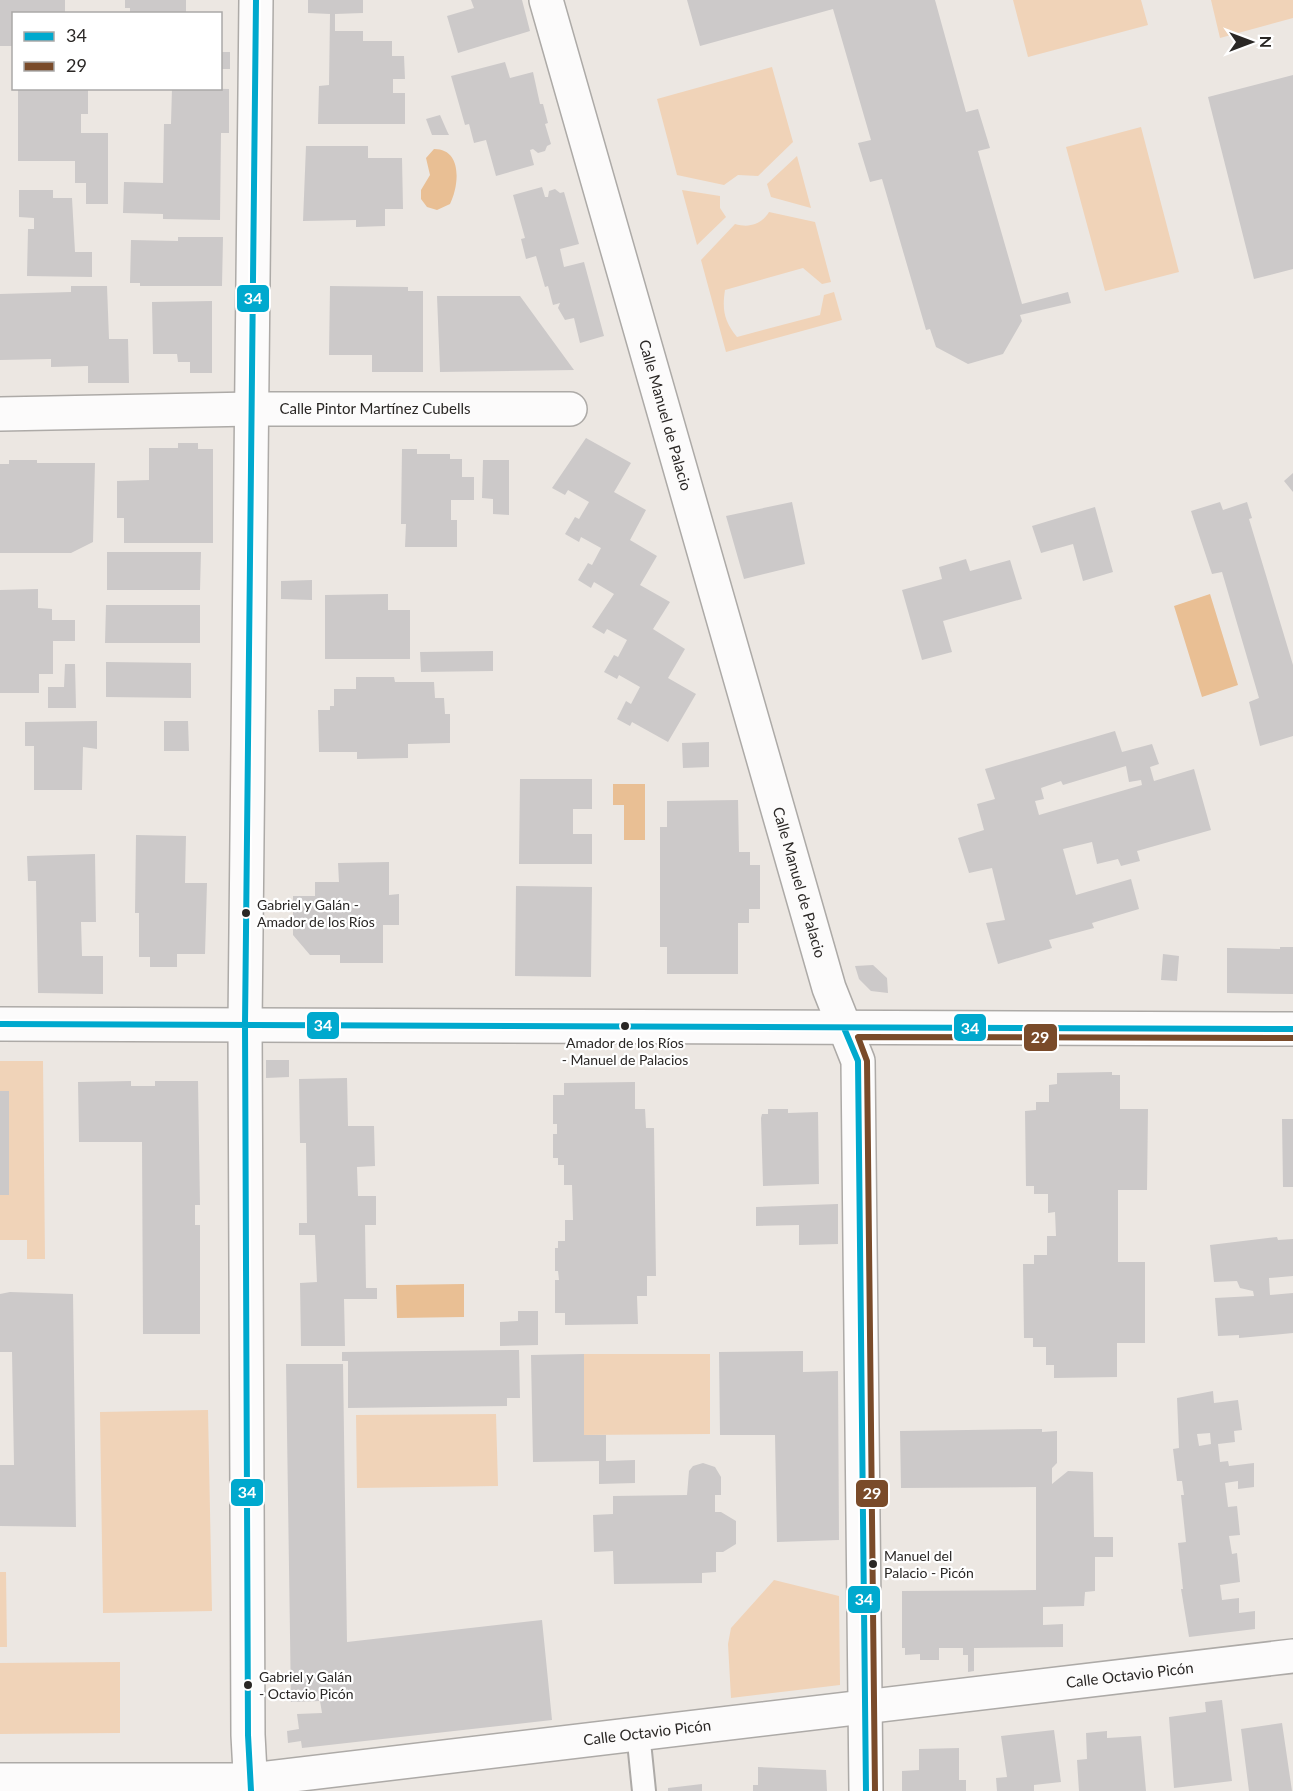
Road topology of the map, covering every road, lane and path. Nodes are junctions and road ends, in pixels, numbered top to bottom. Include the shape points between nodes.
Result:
1 (256, 0) edge
2 (546, 0) edge
3 (252, 409) junction
4 (570, 409) dead end
5 (0, 414) edge
6 (0, 1024) edge
7 (245, 1024) junction
8 (844, 1028) junction
9 (1293, 1029) edge
10 (1293, 1656) edge
11 (866, 1706) junction
12 (638, 1732) junction
13 (0, 1780) edge
14 (251, 1786) edge
15 (644, 1791) edge
16 (866, 1791) edge

1 - 3 street
2 - 8 street, Calle Manuel de Palacio via 825,976
3 - 4 street, Calle Pintor Martínez Cubells
3 - 5 street, Calle Pintor Martínez Cubells
3 - 7 street
6 - 7 street
7 - 8 street
7 - 14 street
8 - 9 street
8 - 11 street, Calle Manuel de Palacio via 858,1061
10 - 11 street, Calle Octavio Picón
11 - 12 street, Calle Octavio Picón
11 - 16 street, Calle Manuel de Palacio
12 - 14 street, Calle Octavio Picón
12 - 15 lane
13 - 14 street, Calle Octavio Picón

